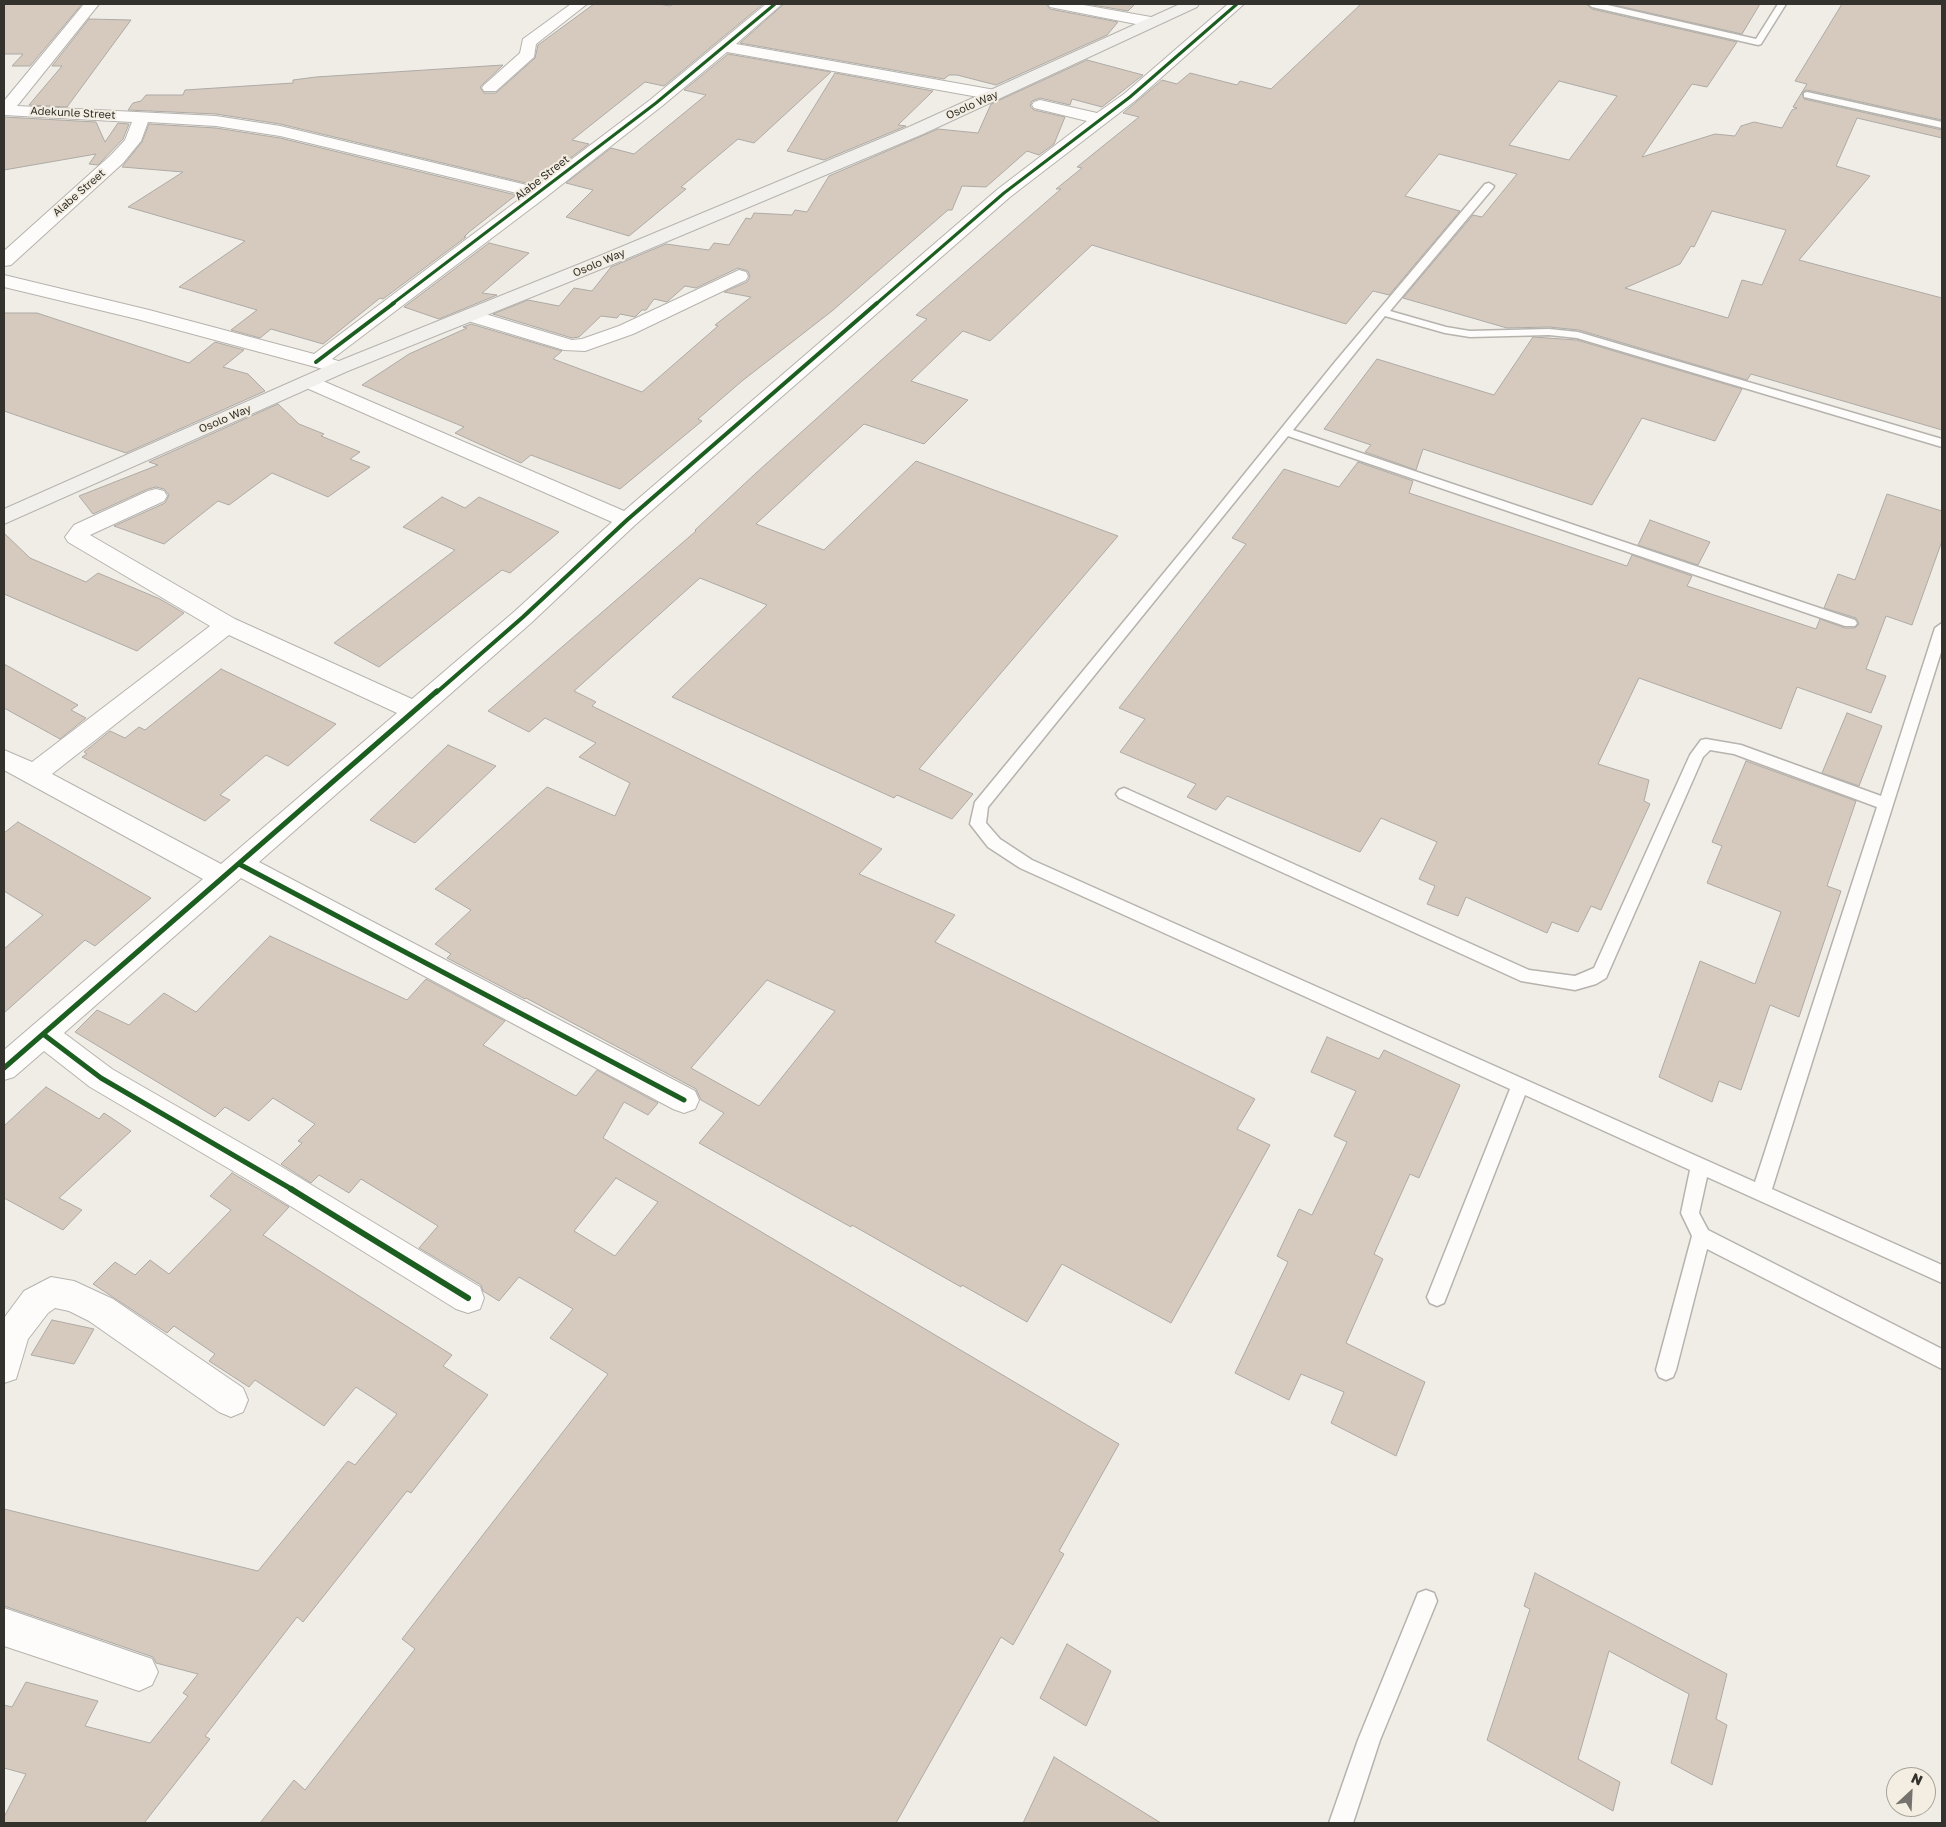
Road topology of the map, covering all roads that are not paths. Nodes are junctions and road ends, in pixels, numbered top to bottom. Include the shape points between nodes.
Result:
1 (92, 4) edge
2 (580, 4) edge
3 (775, 4) edge
4 (1055, 4) edge
5 (1192, 4) edge
6 (1237, 4) edge
7 (1592, 4) edge
8 (1782, 4) edge
9 (1151, 22) junction
10 (725, 47) junction
11 (490, 88) dead end
12 (1807, 95) dead end
13 (995, 96) junction
14 (1040, 105) dead end
15 (4, 110) edge
16 (142, 116) junction
17 (1100, 119) junction
18 (1942, 125) edge
19 (1489, 186) dead end
20 (540, 192) junction
21 (14, 230) dead end
22 (33, 232) junction
23 (4, 261) edge
24 (739, 276) dead end
25 (4, 281) edge
26 (1382, 312) junction
27 (472, 316) junction
28 (316, 362) junction
29 (341, 367) junction
30 (309, 382) junction
31 (1285, 431) junction
32 (1942, 443) edge
33 (156, 496) dead end
34 (4, 517) edge
35 (627, 520) junction
36 (1850, 623) dead end
37 (227, 625) junction
38 (1942, 628) edge
39 (416, 711) junction
40 (4, 759) edge
41 (33, 775) junction
42 (1124, 794) dead end
43 (1886, 804) junction
44 (231, 871) junction
45 (43, 1034) junction
46 (4, 1068) edge
47 (1520, 1085) junction
48 (684, 1100) dead end
49 (1700, 1166) junction
50 (1761, 1193) junction
51 (1701, 1236) junction
52 (1942, 1274) edge
53 (1437, 1297) dead end
54 (468, 1298) dead end
55 (1942, 1359) edge
56 (4, 1367) edge
57 (1666, 1370) dead end
58 (230, 1400) dead end
59 (1426, 1601) dead end
60 (4, 1627) edge
61 (139, 1672) dead end
62 (1341, 1823) edge

1 - 15 street
2 - 11 street via 528,42 528,54
3 - 10 street, Alabe Street
4 - 9 street
5 - 9 main road, Osolo Way
6 - 17 street
7 - 8 lane via 1758,42
9 - 13 main road, Osolo Way
10 - 13 street
10 - 20 street, Alabe Street
12 - 18 lane
13 - 27 main road, Osolo Way
14 - 17 street
15 - 16 street, Adekunle Street
16 - 20 street, Adekunle Street via 280,131
16 - 22 street, Alabe Street via 133,141 118,159
17 - 35 street via 1004,193
19 - 26 lane
20 - 28 street, Alabe Street
21 - 22 street
22 - 23 street, Alabe Street
24 - 27 street via 626,330 585,345 570,346
25 - 28 street via 142,314
26 - 31 lane
26 - 32 lane via 1470,334 1549,332 1578,335
27 - 29 main road, Osolo Way
28 - 29 street
29 - 30 main road, Osolo Way
30 - 34 main road, Osolo Way
30 - 35 street
31 - 36 lane
31 - 47 lane via 980,806 978,824 994,843 1026,864
33 - 37 street via 82,530 76,536
35 - 39 street via 524,617
37 - 39 street
37 - 41 street
38 - 43 lane
39 - 44 street
40 - 41 street
41 - 44 street
42 - 43 lane via 1527,976 1576,983 1600,973 1697,755 1706,744 1736,749
43 - 50 lane
44 - 45 street
44 - 48 street
45 - 46 street
45 - 54 street via 101,1078
47 - 49 lane
47 - 53 lane
49 - 50 lane
49 - 51 lane via 1690,1213
50 - 52 lane
51 - 55 lane
51 - 57 lane
56 - 58 street via 13,1332 36,1302 51,1292 74,1296 101,1310
59 - 62 lane via 1369,1740
60 - 61 street

